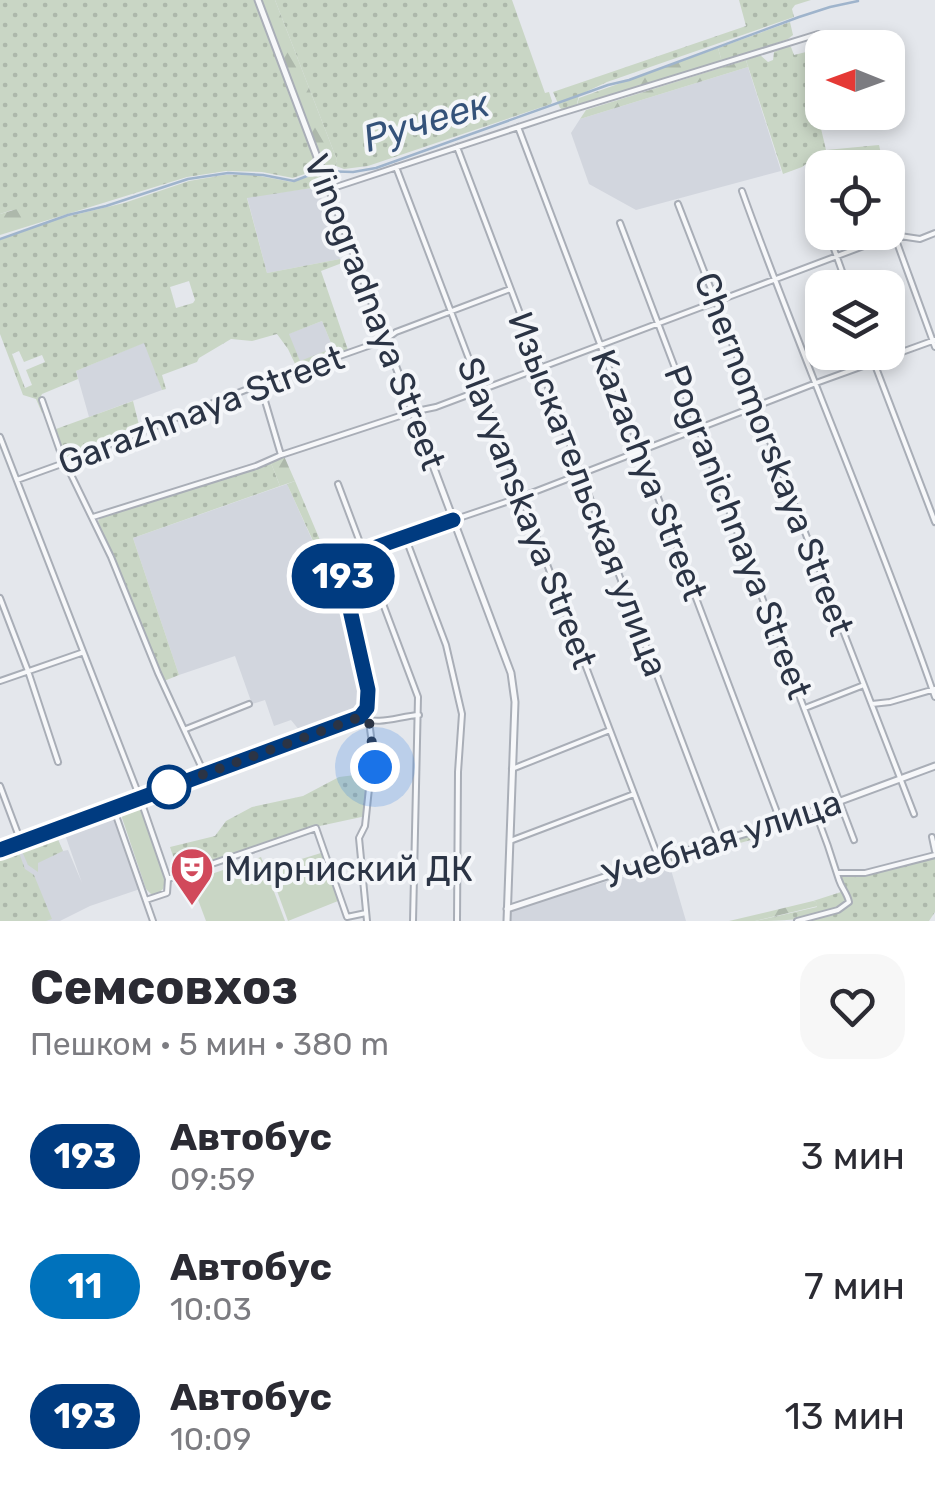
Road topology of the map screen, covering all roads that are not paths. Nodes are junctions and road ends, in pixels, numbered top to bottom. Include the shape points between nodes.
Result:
1 (258, 0) edge
2 (805, 38) edge
3 (518, 127) junction
4 (457, 147) junction
5 (396, 168) junction
6 (330, 189) junction
7 (742, 191) dead end
8 (678, 204) dead end
9 (620, 224) dead end
10 (935, 233) edge
11 (905, 237) edge
12 (834, 250) edge
13 (850, 250) edge
14 (899, 250) edge
15 (836, 255) junction
16 (841, 270) edge
17 (774, 280) junction
18 (510, 288) junction
19 (716, 303) junction
20 (450, 312) junction
21 (658, 323) junction
22 (384, 340) junction
23 (934, 343) edge
24 (599, 344) junction
25 (905, 353) edge
26 (541, 370) junction
27 (854, 370) edge
28 (877, 370) edge
29 (816, 383) junction
30 (260, 384) junction
31 (481, 390) junction
32 (42, 400) dead end
33 (757, 408) junction
34 (412, 412) junction
35 (699, 430) junction
36 (0, 437) edge
37 (640, 451) junction
38 (281, 456) junction
39 (67, 462) junction
40 (580, 474) junction
41 (17, 480) junction
42 (338, 484) dead end
43 (521, 497) junction
44 (93, 518) junction
45 (453, 520) junction
46 (935, 522) edge
47 (406, 538) junction
48 (366, 552) junction
49 (0, 598) edge
50 (83, 652) junction
51 (28, 671) junction
52 (0, 680) edge
53 (864, 685) junction
54 (934, 689) edge
55 (935, 697) edge
56 (250, 704) dead end
57 (872, 704) junction
58 (804, 708) junction
59 (419, 715) junction
60 (360, 717) junction
61 (369, 721) junction
62 (186, 729) junction
63 (610, 730) junction
64 (58, 762) dead end
65 (935, 766) edge
66 (512, 768) junction
67 (205, 774) junction
68 (901, 780) junction
69 (0, 786) edge
70 (634, 794) junction
71 (140, 798) junction
72 (840, 802) junction
73 (114, 807) junction
74 (815, 811) junction
75 (914, 814) dead end
76 (780, 823) junction
77 (932, 837) dead end
78 (854, 840) dead end
79 (510, 841) junction
80 (21, 842) junction
81 (720, 842) junction
82 (0, 850) edge
83 (935, 853) edge
84 (658, 859) junction
85 (838, 874) junction
86 (168, 879) junction
87 (146, 900) junction
88 (508, 909) junction
89 (366, 913) junction
90 (152, 921) edge
91 (367, 921) edge
92 (413, 921) edge
93 (457, 921) edge
94 (507, 921) edge
95 (798, 921) edge

1 - 6 street, Vinogradnaya Street
2 - 3 street
3 - 4 street
3 - 24 street, Kazachya Street
4 - 5 street
4 - 18 street, Изыскательская улица
5 - 6 street
5 - 20 street, Slavyanskaya Street
6 - 22 street, Vinogradnaya Street
7 - 17 street
8 - 19 street, Chernomorskaya Street
9 - 21 street, Pogranichnaya Street
10 - 11 street
12 - 15 street
13 - 15 street
14 - 23 street
15 - 16 street
15 - 17 street
17 - 19 street
17 - 29 street
18 - 20 street, Garazhnaya Street
18 - 26 street, Изыскательская улица
19 - 21 street
19 - 33 street, Chernomorskaya Street
20 - 22 street, Garazhnaya Street
20 - 31 street, Slavyanskaya Street
21 - 24 street
21 - 35 street, Pogranichnaya Street
22 - 30 street, Garazhnaya Street
22 - 34 street, Vinogradnaya Street
23 - 25 street
24 - 26 street
24 - 37 street, Kazachya Street
26 - 31 street
26 - 40 street, Изыскательская улица
27 - 29 street
28 - 46 street
29 - 33 street
29 - 54 street
30 - 38 street
30 - 39 street, Garazhnaya Street
31 - 34 street
31 - 43 street, Slavyanskaya Street
32 - 39 street
33 - 35 street
33 - 53 street, Chernomorskaya Street
34 - 38 street
34 - 45 street, Vinogradnaya Street
35 - 37 street
35 - 58 street, Pogranichnaya Street
36 - 41 street
37 - 40 street
37 - 76 street, Kazachya Street
38 - 44 street
39 - 41 street, Garazhnaya Street
39 - 44 street
40 - 43 street
40 - 81 street, Изыскательская улица
41 - 50 street
42 - 48 street
43 - 45 street
43 - 63 street, Slavyanskaya Street
44 - 62 street
45 - 47 street
45 - 66 street, Vinogradnaya Street via 511,673
47 - 48 street
47 - 93 street via 446,646 462,714
48 - 59 street
48 - 60 street via 342,564 368,690
49 - 51 street
50 - 51 street
50 - 71 street
51 - 52 street
51 - 64 street
53 - 57 street, Chernomorskaya Street
53 - 58 street
54 - 55 street
54 - 57 street
56 - 62 street
57 - 68 street, Chernomorskaya Street
58 - 72 street, Pogranichnaya Street
59 - 61 street
59 - 92 street
60 - 61 street
60 - 67 street
61 - 89 street via 375,767 359,838
62 - 67 street
63 - 66 street
63 - 70 street, Slavyanskaya Street
65 - 68 street, Учебная улица
66 - 79 street, Vinogradnaya Street
67 - 71 street
68 - 72 street, Учебная улица
68 - 75 street, Chernomorskaya Street
69 - 80 street
70 - 79 street
70 - 84 street, Slavyanskaya Street
71 - 73 street
71 - 86 street
72 - 74 street, Учебная улица
72 - 78 street, Pogranichnaya Street
73 - 80 street
73 - 87 street
74 - 76 street, Учебная улица
74 - 85 street
76 - 81 street, Учебная улица
77 - 83 street
79 - 88 street, Vinogradnaya Street
80 - 82 street
81 - 84 street, Учебная улица
83 - 85 street
84 - 88 street, Учебная улица
85 - 95 street via 848,902
86 - 87 street via 167,893
86 - 89 street via 316,828 347,917
87 - 90 street
88 - 94 street, Vinogradnaya Street
89 - 91 street

